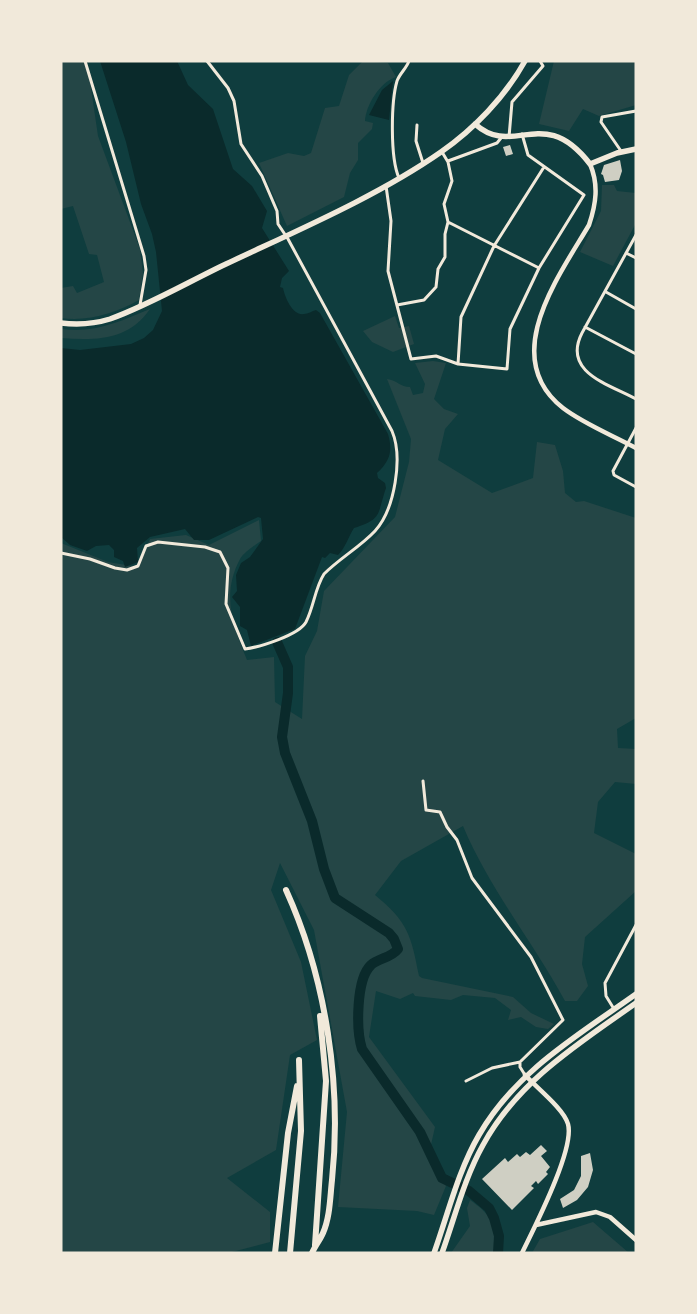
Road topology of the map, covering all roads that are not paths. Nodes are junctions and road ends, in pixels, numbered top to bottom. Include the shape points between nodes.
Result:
1 (85, 61) edge
2 (207, 61) edge
3 (409, 61) edge
4 (525, 61) edge
5 (540, 61) edge
6 (636, 111) edge
7 (474, 124) junction
8 (417, 125) dead end
9 (522, 134) junction
10 (509, 137) junction
11 (502, 138) junction
12 (636, 149) edge
13 (442, 151) junction
14 (622, 152) junction
15 (448, 162) junction
16 (423, 164) junction
17 (590, 164) junction
18 (544, 168) junction
19 (399, 178) junction
20 (386, 185) junction
21 (448, 222) junction
22 (636, 235) edge
23 (284, 236) junction
24 (494, 246) junction
25 (626, 252) junction
26 (636, 258) edge
27 (539, 268) junction
28 (605, 292) junction
29 (140, 305) junction
30 (397, 305) junction
31 (636, 309) edge
32 (61, 322) edge
33 (585, 327) junction
34 (636, 354) edge
35 (458, 364) junction
36 (636, 399) edge
37 (636, 428) edge
38 (627, 444) junction
39 (636, 448) edge
40 (636, 487) edge
41 (61, 553) edge
42 (423, 781) dead end
43 (286, 890) dead end
44 (636, 925) edge
45 (316, 980) junction
46 (636, 994) edge
47 (636, 1003) edge
48 (614, 1010) junction
49 (300, 1060) dead end
50 (520, 1062) junction
51 (300, 1074) junction
52 (525, 1075) junction
53 (466, 1081) dead end
54 (531, 1082) junction
55 (536, 1225) junction
56 (636, 1240) edge
57 (276, 1253) edge
58 (290, 1253) edge
59 (313, 1253) edge
60 (434, 1253) edge
61 (442, 1253) edge
62 (522, 1253) edge

1 - 29 street via 144,256 146,270
2 - 23 street via 234,101 241,144 262,176
3 - 19 street via 400,74 393,103 392,150
4 - 7 main road via 498,100
5 - 10 street via 543,66 535,78 512,102
6 - 14 street via 602,117 601,122
7 - 11 main road via 483,132
7 - 13 main road
8 - 16 street via 416,141
9 - 10 main road
9 - 17 main road via 534,132 558,136 569,142
9 - 18 street via 528,155
10 - 11 main road
11 - 15 street via 497,143
12 - 14 main road
13 - 15 street
13 - 16 main road
14 - 17 main road
15 - 21 street via 452,181 444,204
16 - 19 main road
17 - 38 street via 595,181 595,208 538,319 533,349 540,378 552,398 574,415
18 - 24 street
18 - 27 street via 584,195
19 - 20 main road
20 - 23 main road
20 - 30 street via 391,221 388,271
21 - 24 street
21 - 30 street via 446,257 438,269 436,287 424,300
22 - 25 street
23 - 29 main road
23 - 41 street via 397,442 393,495 376,530 324,574 300,628 245,649 226,604 228,568 220,552 205,547 158,542 146,546 138,566 127,570
24 - 27 street
24 - 35 street via 461,317
25 - 26 street
25 - 28 street
27 - 35 street via 510,329 507,369
28 - 31 street
28 - 33 street
29 - 32 main road via 93,323
30 - 35 street via 411,359 436,356
33 - 34 street
33 - 36 street via 576,349 577,361 584,371
37 - 38 street
38 - 39 street
38 - 40 street via 613,471 614,475
42 - 50 street via 426,810 440,812 457,840 472,878 531,957 563,1020
43 - 45 highway via 305,937
44 - 48 street via 605,983 606,996
45 - 59 highway via 326,1081
45 - 59 highway via 334,1096 334,1161 329,1212
46 - 48 main road
47 - 54 main road via 568,1049
48 - 52 main road via 561,1045
49 - 51 highway
50 - 52 street
50 - 53 street via 492,1068
51 - 57 highway via 288,1133
51 - 58 highway via 301,1131
52 - 54 street
52 - 60 main road via 479,1135
54 - 55 street via 564,1116 569,1135 565,1154
54 - 61 main road via 494,1127 471,1172
55 - 56 street via 596,1212 610,1217
55 - 62 street

